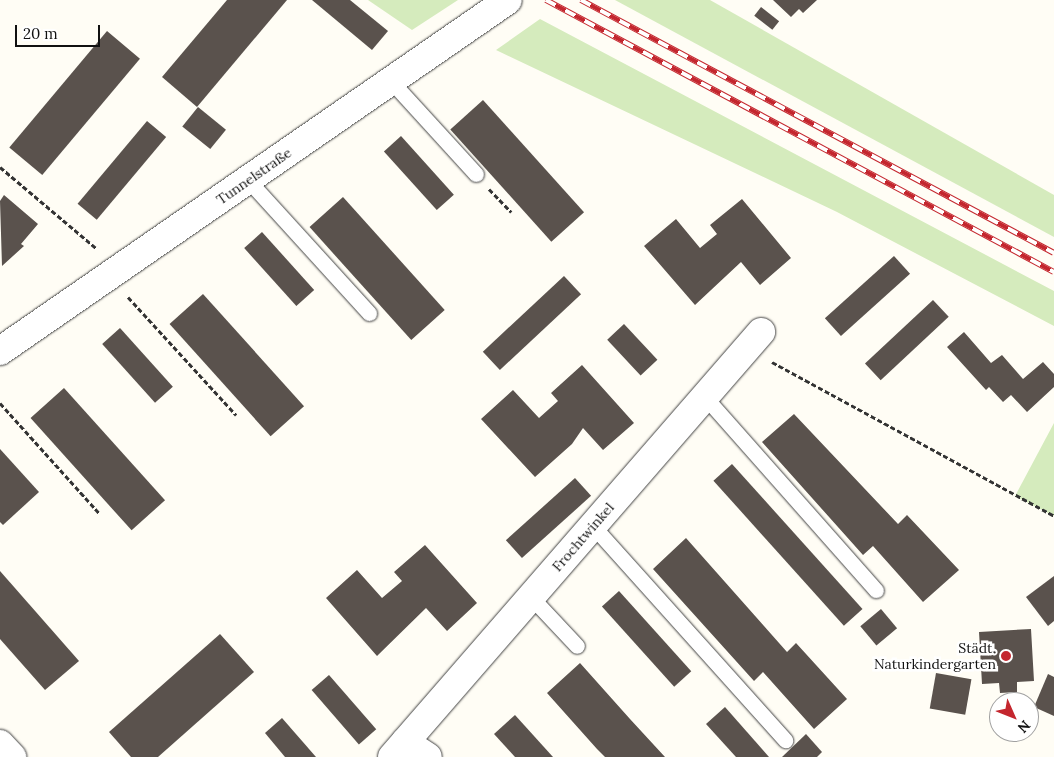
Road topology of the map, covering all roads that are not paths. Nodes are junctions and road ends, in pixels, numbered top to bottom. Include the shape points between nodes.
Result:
1 (508, 0) edge
2 (391, 81) junction
3 (476, 174) road end
4 (248, 180) junction
5 (369, 314) dead end
6 (755, 340) road end
7 (0, 351) edge
8 (705, 397) junction
9 (593, 526) junction
10 (876, 590) dead end
11 (531, 597) junction
12 (577, 646) dead end
13 (785, 740) dead end
14 (0, 744) edge
15 (398, 749) edge
16 (12, 757) edge
17 (428, 757) edge

1 - 2 street, Tunnelstraße
2 - 3 lane
2 - 4 street, Tunnelstraße
4 - 5 lane
4 - 7 street, Tunnelstraße
6 - 8 street, Frochtwinkel
8 - 9 street, Frochtwinkel
8 - 10 lane
9 - 11 street, Frochtwinkel
9 - 13 lane
11 - 12 lane
11 - 15 street, Frochtwinkel
14 - 16 street
15 - 17 street, Frochtwinkel

